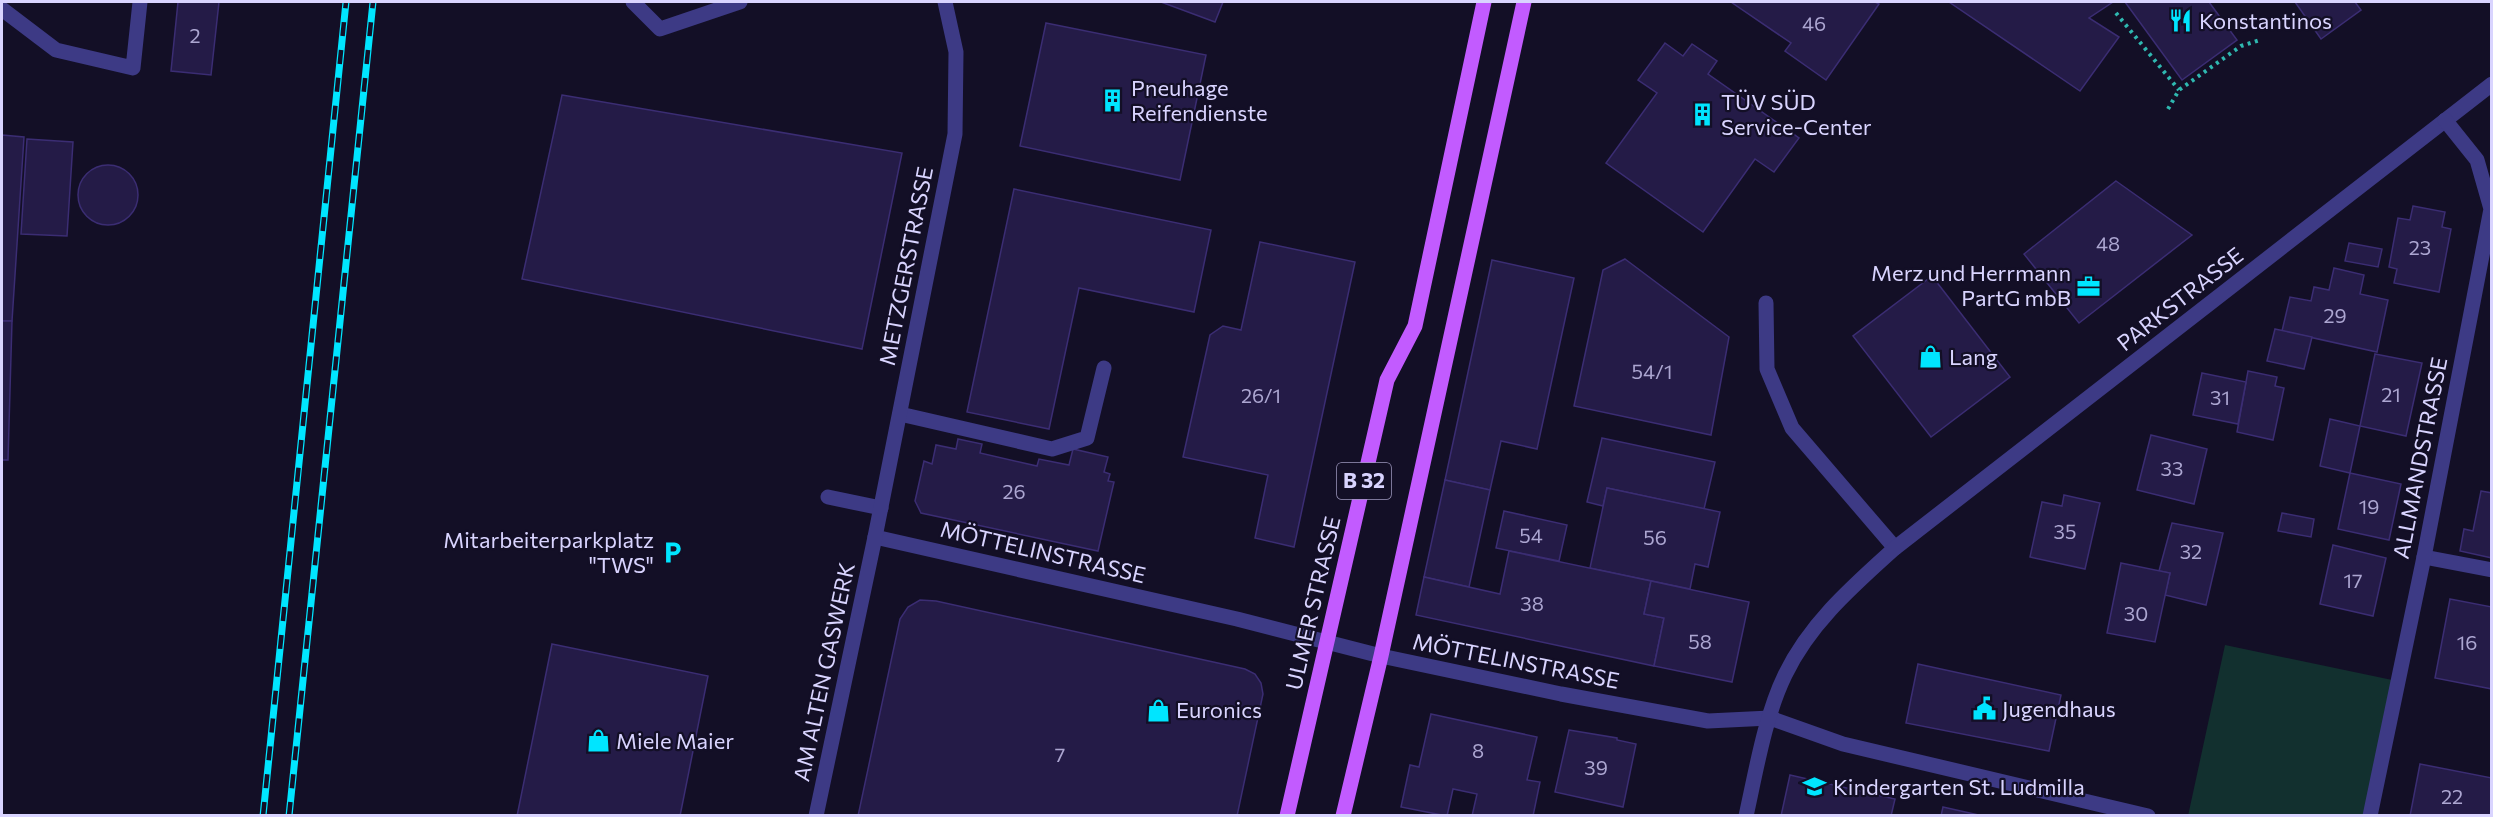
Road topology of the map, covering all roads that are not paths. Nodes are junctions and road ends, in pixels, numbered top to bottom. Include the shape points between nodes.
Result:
1 (140, 2) edge
2 (633, 2) edge
3 (740, 2) edge
4 (945, 2) edge
5 (1484, 2) edge
6 (1524, 2) edge
7 (2, 9) edge
8 (2492, 84) edge
9 (2445, 120) junction
10 (2484, 162) edge
11 (1766, 303) dead end
12 (1104, 368) dead end
13 (900, 414) junction
14 (828, 497) dead end
15 (881, 508) junction
16 (875, 537) junction
17 (1895, 548) junction
18 (2424, 558) junction
19 (2492, 570) edge
20 (1328, 642) junction
21 (1381, 656) junction
22 (1770, 718) junction
23 (816, 816) edge
24 (1287, 816) edge
25 (1343, 816) edge
26 (1746, 816) edge
27 (2148, 816) edge
28 (2370, 816) edge

1 - 7 street via 133,68 56,50
2 - 3 street via 660,29
4 - 13 street, METZGERSTRASSE via 956,52 955,134
5 - 20 main road, ULMER STRASSE / B 32 via 1415,326 1387,380
6 - 21 main road, B 32
8 - 9 street, PARKSTRASSE
9 - 10 street, ALLMANDSTRASSE
9 - 17 street, PARKSTRASSE
10 - 18 street, ALLMANDSTRASSE via 2491,209
11 - 17 street via 1767,369 1792,428
12 - 13 street via 1087,438 1052,449
13 - 15 street, METZGERSTRASSE
14 - 15 street
15 - 16 street, METZGERSTRASSE
16 - 20 street, MÖTTELINSTRASSE
16 - 23 street, AM ALTEN GASWERK
17 - 22 street, PARKSTRASSE via 1838,599 1812,631 1785,675
18 - 19 street
18 - 28 street, ALLMANDSTRASSE
20 - 21 street, MÖTTELINSTRASSE
20 - 24 main road, ULMER STRASSE / B 32
21 - 22 street, MÖTTELINSTRASSE via 1708,721
21 - 25 main road, B 32
22 - 26 street, PARKSTRASSE
22 - 27 street, MÖTTELINSTRASSE via 1843,744

